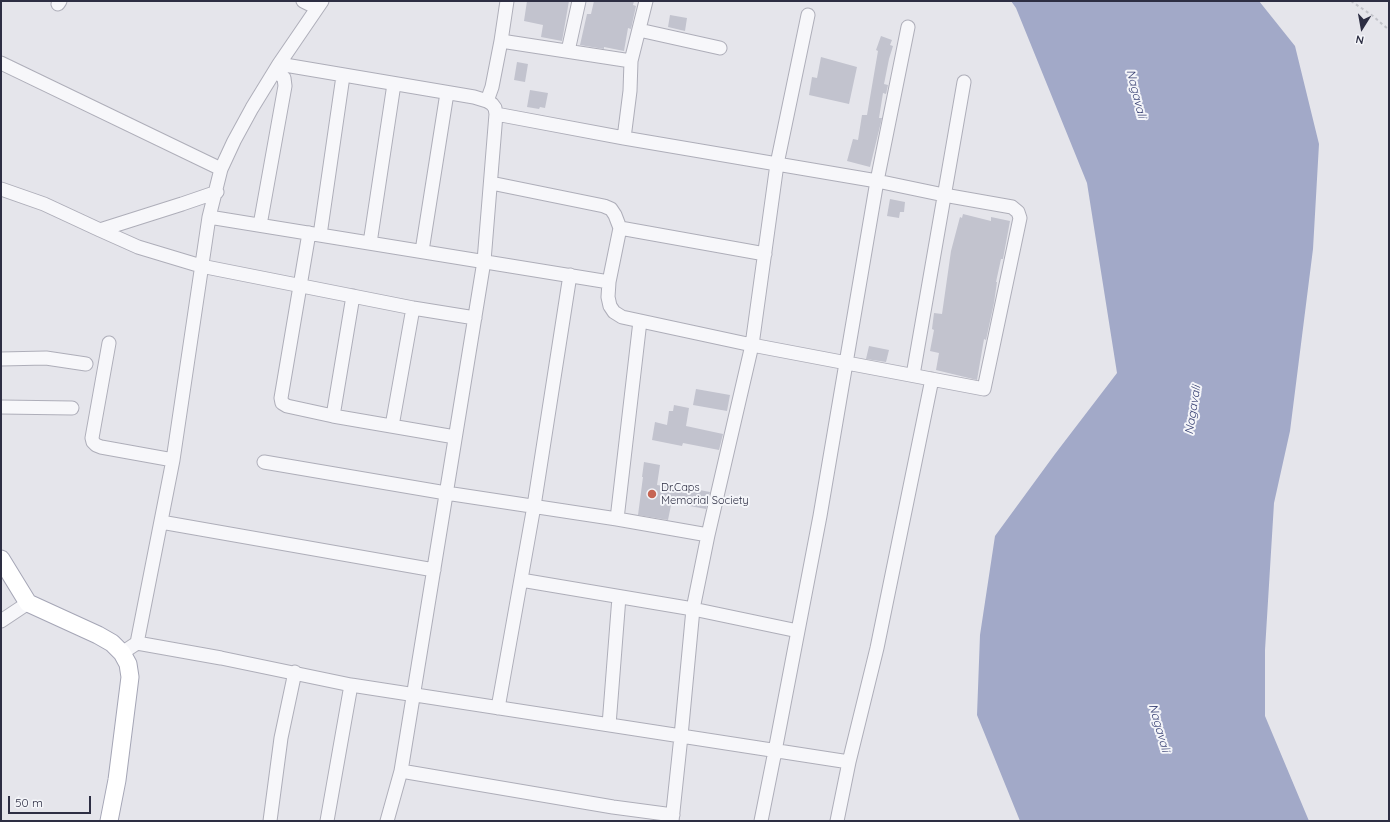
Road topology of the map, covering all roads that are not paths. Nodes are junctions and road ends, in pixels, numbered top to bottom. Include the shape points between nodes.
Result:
1 (303, 1) edge
2 (507, 1) edge
3 (579, 1) edge
4 (646, 1) edge
5 (319, 4) edge
6 (808, 15) dead end
7 (908, 27) dead end
8 (639, 30) junction
9 (501, 41) junction
10 (720, 48) dead end
11 (568, 51) junction
12 (631, 61) junction
13 (1, 63) edge
14 (277, 68) junction
15 (343, 76) junction
16 (964, 82) dead end
17 (394, 84) junction
18 (447, 93) junction
19 (487, 100) junction
20 (496, 114) junction
21 (624, 138) junction
22 (777, 164) junction
23 (221, 169) junction
24 (877, 181) junction
25 (491, 183) junction
26 (1, 189) edge
27 (217, 192) junction
28 (944, 195) junction
29 (209, 217) junction
30 (260, 225) junction
31 (620, 228) junction
32 (100, 230) junction
33 (315, 234) junction
34 (370, 243) junction
35 (422, 251) junction
36 (765, 254) junction
37 (484, 262) junction
38 (201, 266) junction
39 (570, 275) junction
40 (609, 282) junction
41 (300, 286) junction
42 (353, 296) junction
43 (413, 308) junction
44 (475, 318) junction
45 (640, 321) junction
46 (109, 342) dead end
47 (752, 345) junction
48 (1, 359) edge
49 (847, 363) junction
50 (86, 364) dead end
51 (913, 376) junction
52 (932, 379) junction
53 (1, 407) edge
54 (72, 408) dead end
55 (333, 416) junction
56 (392, 426) junction
57 (455, 437) junction
58 (172, 460) junction
59 (264, 462) dead end
60 (446, 493) junction
61 (534, 506) junction
62 (616, 519) junction
63 (161, 522) junction
64 (708, 535) junction
65 (1, 559) edge
66 (434, 570) junction
67 (521, 580) junction
68 (619, 597) junction
69 (28, 603) junction
70 (693, 609) junction
71 (1, 621) edge
72 (798, 631) junction
73 (137, 643) junction
74 (122, 653) junction
75 (295, 672) junction
76 (352, 685) junction
77 (413, 695) junction
78 (498, 708) junction
79 (609, 725) junction
80 (681, 736) junction
81 (775, 751) junction
82 (849, 762) junction
83 (401, 771) junction
84 (673, 818) edge
85 (110, 821) edge
86 (270, 821) edge
87 (327, 821) edge
88 (387, 821) edge
89 (760, 821) edge
90 (837, 821) edge

1 - 5 street
2 - 9 street
3 - 11 street
4 - 8 street
5 - 14 street
6 - 22 street
7 - 24 street
8 - 10 street
8 - 12 street
9 - 11 street
9 - 19 street
11 - 12 street
12 - 21 street
13 - 23 street
14 - 15 street
14 - 23 street via 234,141
14 - 30 street via 284,78 285,86
15 - 17 street
15 - 33 street
16 - 28 street
17 - 18 street
17 - 34 street
18 - 19 street
18 - 35 street
19 - 20 street via 495,108
20 - 21 street
20 - 25 street
21 - 22 street
22 - 24 street
22 - 36 street
23 - 27 street
24 - 28 street
24 - 49 street
25 - 31 street via 604,206 616,215
25 - 37 street
26 - 32 street via 44,204
27 - 29 street
27 - 32 street
28 - 51 street
28 - 52 street via 1012,207 1020,218 984,389
29 - 30 street
29 - 38 street
30 - 33 street
31 - 36 street
31 - 40 street
32 - 38 street via 138,247
33 - 34 street
33 - 41 street
34 - 35 street
35 - 37 street
36 - 47 street
37 - 39 street
37 - 44 street
38 - 41 street
38 - 58 street
39 - 40 street
39 - 61 street
40 - 45 street via 608,297 614,312 622,317
41 - 42 street
41 - 55 street via 282,403
42 - 43 street
42 - 55 street
43 - 44 street
43 - 56 street
44 - 57 street
45 - 47 street
45 - 62 street
46 - 58 street via 93,442 102,447
47 - 49 street
47 - 64 street
48 - 50 street via 46,358
49 - 51 street
49 - 72 street
51 - 52 street
52 - 82 street via 877,648
53 - 54 street
55 - 56 street
56 - 57 street
57 - 60 street
58 - 63 street
59 - 60 street
60 - 61 street
60 - 66 street
61 - 62 street
61 - 67 street
62 - 64 street
63 - 66 street
63 - 73 street
64 - 70 street
65 - 69 main road
66 - 77 street
67 - 68 street
67 - 78 street
68 - 70 street
68 - 79 street
69 - 71 street
69 - 74 main road via 98,635
70 - 72 street
70 - 80 street
72 - 81 street
73 - 74 street
73 - 75 street
74 - 85 main road via 128,664 130,678
75 - 76 street
75 - 86 street via 281,738
76 - 77 street
76 - 87 street
77 - 78 street
77 - 83 street
78 - 79 street
79 - 80 street
80 - 81 street
80 - 84 street
81 - 82 street
81 - 89 street
82 - 90 street
83 - 84 street
83 - 88 street

